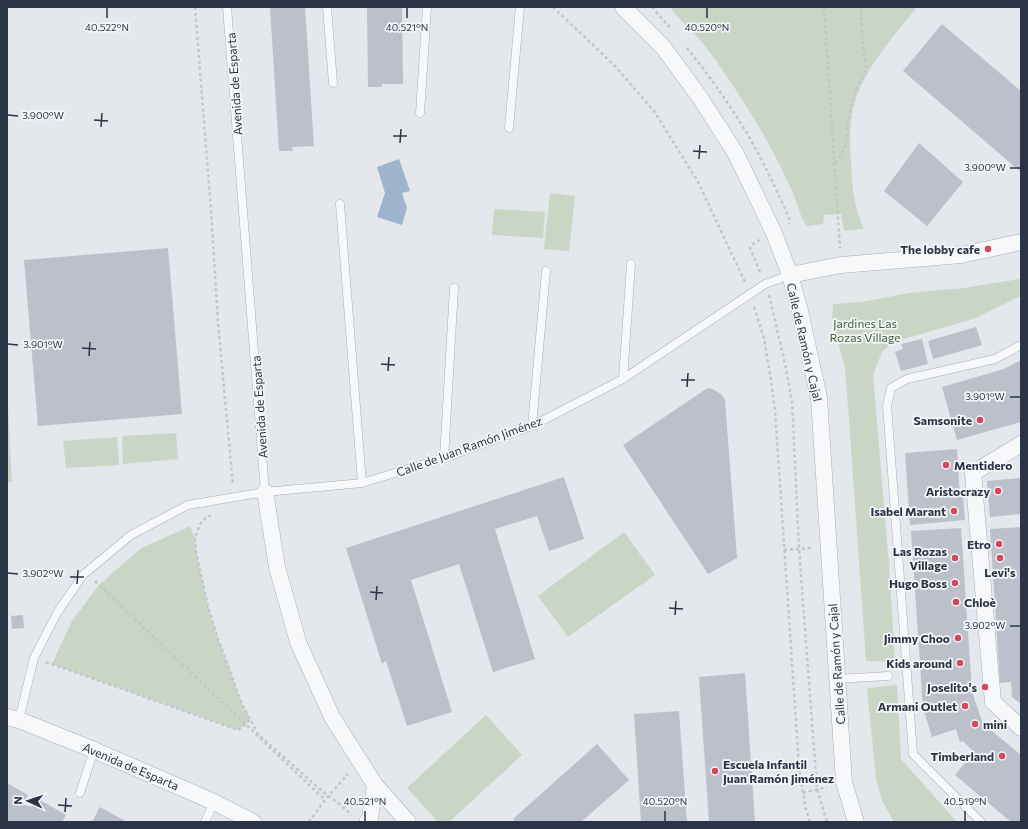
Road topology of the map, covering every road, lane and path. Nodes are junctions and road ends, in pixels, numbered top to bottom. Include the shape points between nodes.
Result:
1 (195, 7) edge
2 (228, 7) edge
3 (327, 7) edge
4 (427, 7) edge
5 (520, 7) edge
6 (553, 7) edge
7 (623, 7) edge
8 (652, 7) edge
9 (824, 7) edge
10 (862, 7) edge
11 (671, 29) dead end
12 (685, 46) dead end
13 (333, 83) dead end
14 (420, 113) dead end
15 (508, 128) dead end
16 (835, 164) junction
17 (340, 204) dead end
18 (774, 233) junction
19 (1020, 244) edge
20 (631, 264) dead end
21 (841, 265) junction
22 (546, 271) dead end
23 (790, 275) junction
24 (765, 284) junction
25 (454, 288) dead end
26 (750, 293) junction
27 (1021, 345) edge
28 (623, 379) junction
29 (532, 426) junction
30 (1021, 444) edge
31 (444, 458) junction
32 (362, 483) junction
33 (265, 492) junction
34 (233, 497) junction
35 (214, 514) dead end
36 (829, 547) junction
37 (799, 549) junction
38 (784, 550) junction
39 (86, 573) junction
40 (34, 658) junction
41 (888, 676) dead end
42 (837, 680) junction
43 (13, 718) edge
44 (250, 719) junction
45 (246, 724) junction
46 (1021, 728) edge
47 (94, 750) junction
48 (359, 760) junction
49 (844, 782) junction
50 (375, 785) junction
51 (817, 789) junction
52 (80, 793) dead end
53 (803, 793) junction
54 (329, 796) junction
55 (325, 800) junction
56 (214, 802) junction
57 (361, 819) edge
58 (205, 822) edge
59 (253, 822) edge
60 (309, 822) edge
61 (408, 822) edge
62 (810, 822) edge
63 (827, 822) edge
64 (856, 822) edge
65 (981, 822) edge

1 - 34 path
2 - 33 lane, Avenida de Esparta
3 - 13 lane
4 - 14 lane
5 - 15 lane
6 - 26 path via 614,65 654,112 698,182
7 - 18 street, Calle de Ramón y Cajal via 663,47 701,99 736,154
8 - 11 path
9 - 16 path
10 - 16 path via 865,74 858,84 851,106 846,145
12 - 18 path via 733,112 774,185 790,220 789,227
16 - 21 path
17 - 32 lane
18 - 23 street, Calle de Ramón y Cajal
18 - 24 path via 754,243 750,248
19 - 21 street, Calle de Juan Ramón Jiménez via 961,255
20 - 28 lane
21 - 23 street, Calle de Juan Ramón Jiménez
22 - 29 lane
23 - 24 lane, Calle de Juan Ramón Jiménez
23 - 36 street, Calle de Ramón y Cajal via 819,398
24 - 26 lane, Calle de Juan Ramón Jiménez
24 - 37 path via 776,320 792,401
25 - 31 lane
26 - 28 lane, Calle de Juan Ramón Jiménez
26 - 38 path via 764,338 771,380
27 - 65 lane via 995,359 907,379 892,388 887,405 913,754
28 - 29 lane, Calle de Juan Ramón Jiménez
29 - 31 lane, Calle de Juan Ramón Jiménez
30 - 46 street via 973,474 993,702
31 - 32 lane, Calle de Juan Ramón Jiménez
32 - 33 lane, Calle de Juan Ramón Jiménez
33 - 34 lane, Calle de Juan Ramón Jiménez
33 - 48 street, Avenida de Esparta via 277,567 298,642 332,717
34 - 39 lane, Calle de Juan Ramón Jiménez via 188,505 131,535
35 - 44 path via 200,524 195,538 196,551 216,633
36 - 37 path
36 - 42 street, Calle de Ramón y Cajal
37 - 38 path
37 - 51 path
38 - 53 path
39 - 40 lane, Calle de Juan Ramón Jiménez via 82,575 57,613
39 - 45 path
40 - 43 lane, Calle de Juan Ramón Jiménez
40 - 45 path via 238,730
41 - 42 lane
42 - 49 street, Calle de Ramón y Cajal
43 - 47 street, Avenida de Esparta
44 - 45 path
44 - 54 path via 258,734
45 - 55 path
47 - 52 lane
47 - 56 street, Avenida de Esparta
48 - 50 street, Avenida de Esparta
48 - 54 path
49 - 51 path
49 - 64 street, Calle de Ramón y Cajal
50 - 57 street via 370,818
50 - 61 street, Avenida de Esparta
51 - 53 path
51 - 63 path
53 - 62 path
54 - 55 path
54 - 57 path
55 - 60 path
56 - 58 lane
56 - 59 street, Avenida de Esparta

